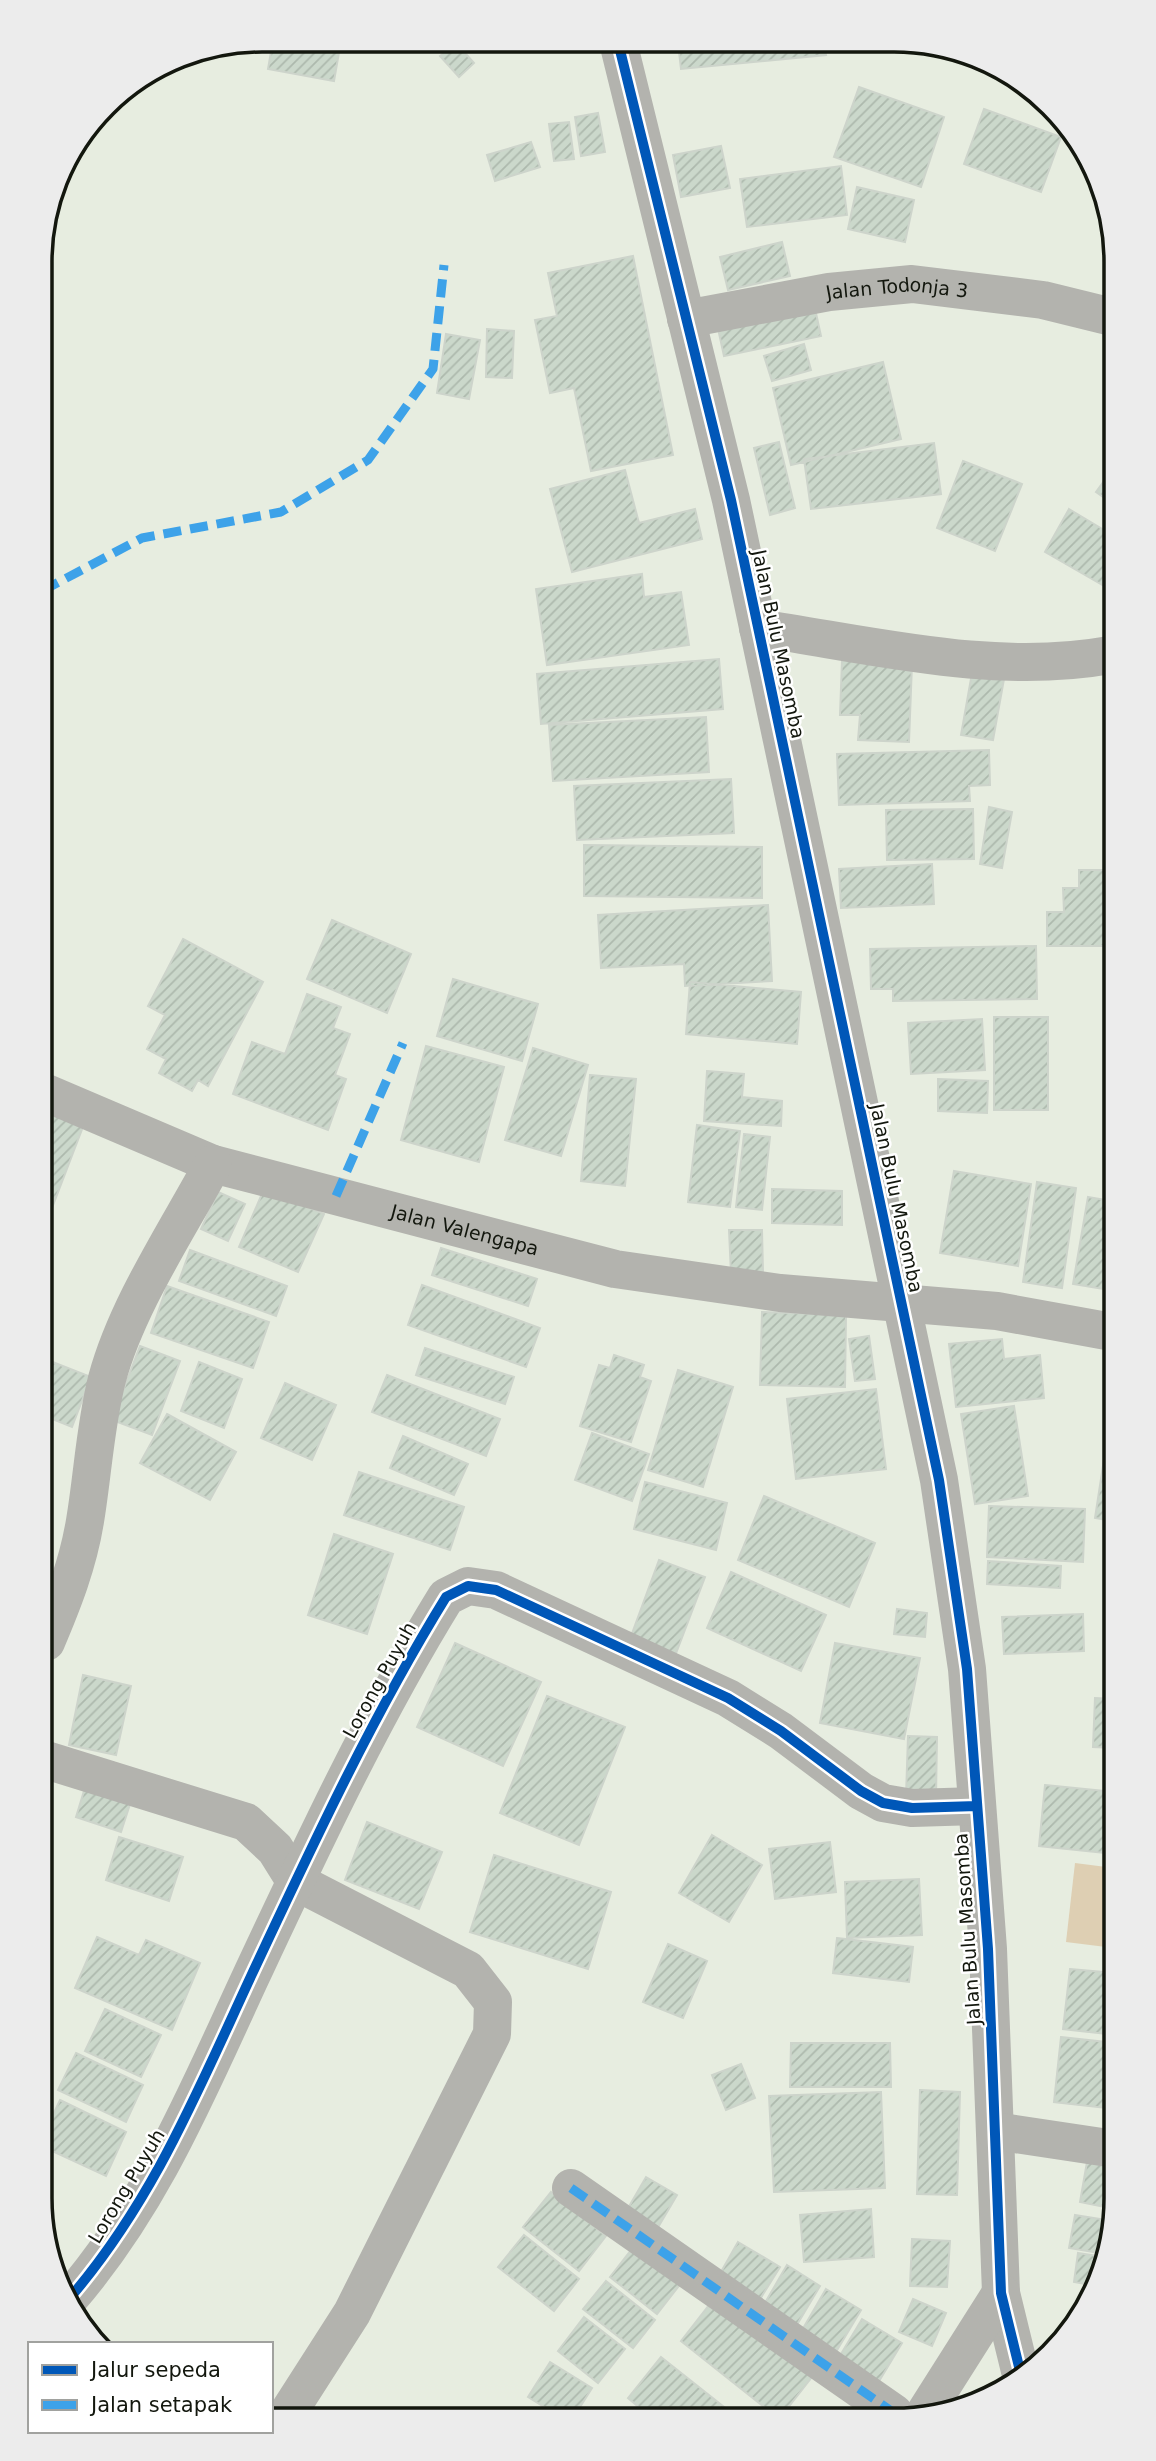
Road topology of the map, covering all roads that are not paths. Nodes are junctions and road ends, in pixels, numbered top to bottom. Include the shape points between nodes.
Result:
1 (620, 52) edge
2 (1104, 315) edge
3 (686, 319) junction
4 (758, 628) junction
5 (1104, 655) edge
6 (53, 1096) edge
7 (213, 1164) junction
8 (902, 1303) junction
9 (1103, 1330) edge
10 (52, 1626) edge
11 (52, 1761) edge
12 (977, 1806) junction
13 (295, 1881) junction
14 (995, 2131) junction
15 (1103, 2147) edge
16 (571, 2188) dead end
17 (75, 2291) edge
18 (1002, 2293) junction
19 (1019, 2366) edge
20 (930, 2405) edge
21 (291, 2408) edge
22 (887, 2408) edge

1 - 3 street, Jalan Bulu Masomba
2 - 3 street, Jalan Todonja 3 via 1043,300 912,284 829,292
3 - 4 street, Jalan Bulu Masomba
4 - 5 street via 964,659 1033,663
4 - 8 street, Jalan Bulu Masomba
6 - 7 street, Jalan Valengapa
7 - 8 street, Jalan Valengapa via 615,1269 780,1293
7 - 10 street via 135,1308 108,1376 76,1565
8 - 9 street, Jalan Valengapa via 997,1311
8 - 12 street, Jalan Bulu Masomba via 939,1480 967,1669
11 - 13 street via 246,1822 275,1849
12 - 13 street, Lorong Puyuh via 912,1808 883,1803 728,1698 496,1590 468,1586 446,1597 421,1637
12 - 14 street, Jalan Bulu Masomba
13 - 17 street, Lorong Puyuh via 173,2144 130,2220
13 - 21 street via 468,1970 493,2002 492,2034 358,2301
14 - 15 street
14 - 18 street, Jalan Bulu Masomba
16 - 22 street
18 - 19 street, Jalan Bulu Masomba
18 - 20 street

